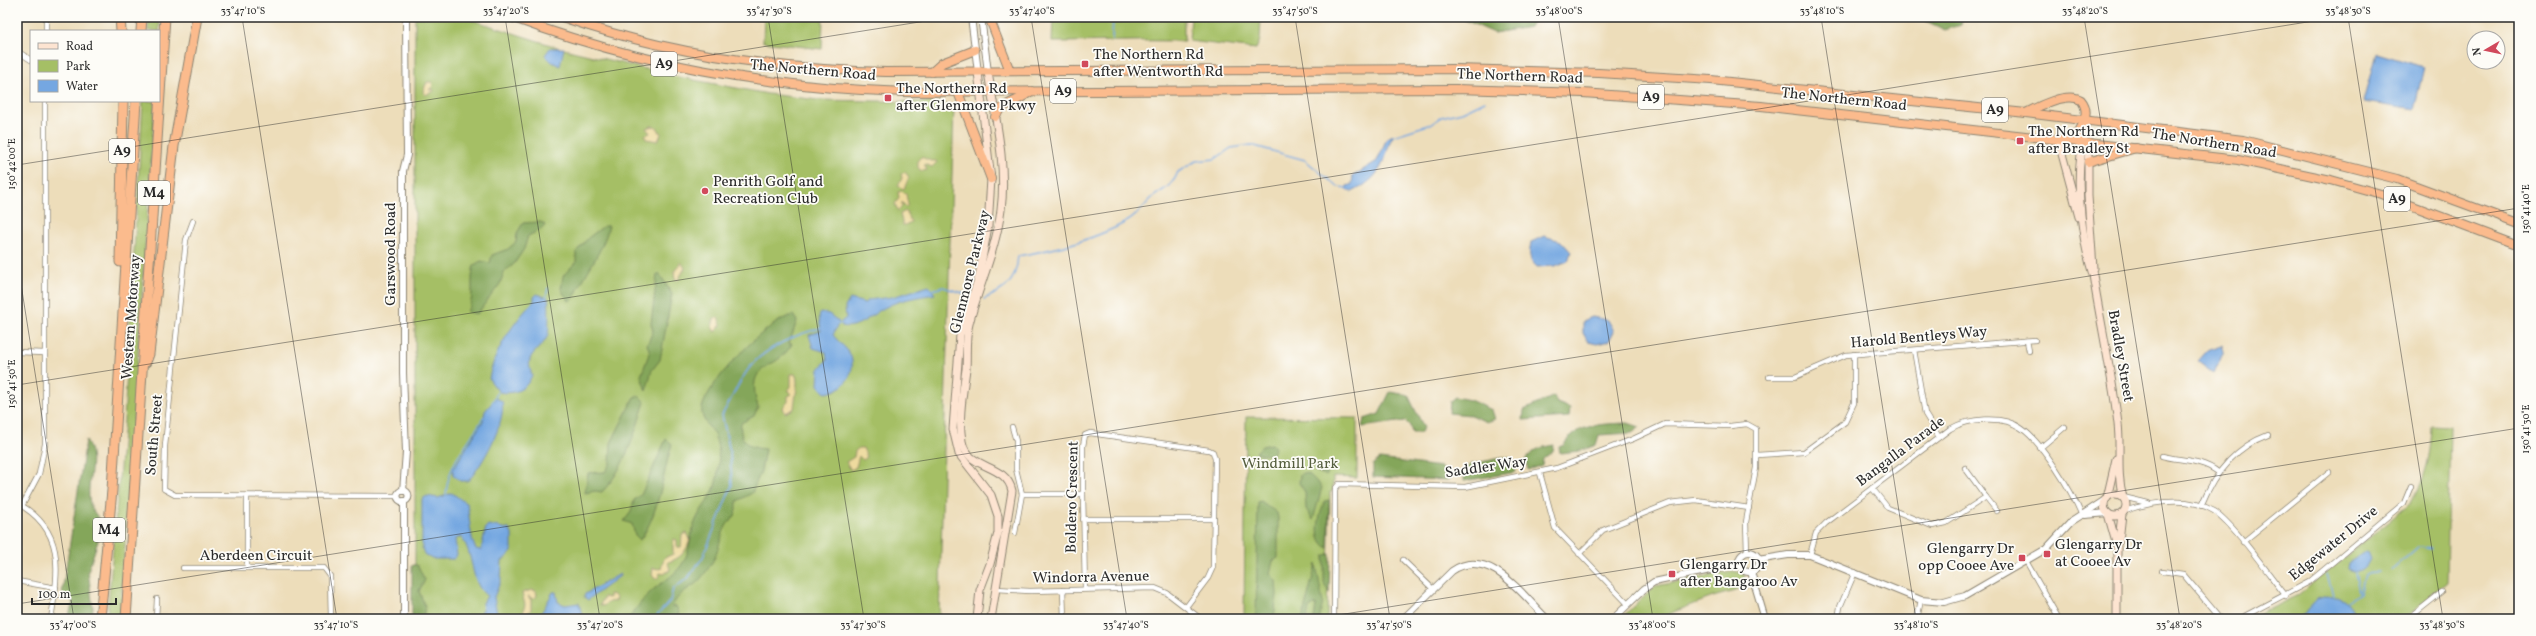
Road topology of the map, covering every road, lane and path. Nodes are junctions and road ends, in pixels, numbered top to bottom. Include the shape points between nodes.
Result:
1 (46, 17) edge
2 (120, 17) edge
3 (142, 17) edge
4 (164, 17) edge
5 (197, 17) edge
6 (406, 17) edge
7 (512, 17) edge
8 (562, 17) edge
9 (970, 17) edge
10 (981, 17) edge
11 (989, 17) edge
12 (46, 30) edge
13 (121, 30) edge
14 (141, 30) edge
15 (975, 50) junction
16 (17, 51) edge
17 (30, 59) edge
18 (1010, 71) junction
19 (932, 72) junction
20 (978, 72) junction
21 (988, 72) junction
22 (160, 81) edge
23 (981, 91) junction
24 (991, 91) junction
25 (1031, 91) junction
26 (958, 92) junction
27 (45, 102) edge
28 (123, 102) edge
29 (136, 102) edge
30 (159, 102) edge
31 (2026, 113) junction
32 (995, 117) junction
33 (2085, 120) junction
34 (2058, 139) junction
35 (2074, 140) junction
36 (2084, 141) junction
37 (2140, 147) junction
38 (2088, 162) junction
39 (991, 179) junction
40 (193, 221) dead end
41 (2519, 224) edge
42 (2083, 231) junction
43 (2519, 246) edge
44 (2093, 275) junction
45 (125, 283) junction
46 (978, 288) junction
47 (972, 305) junction
48 (2035, 340) dead end
49 (2027, 341) junction
50 (1914, 350) junction
51 (2029, 351) dead end
52 (17, 352) edge
53 (45, 353) junction
54 (1854, 354) junction
55 (142, 368) junction
56 (1769, 377) dead end
57 (1012, 427) dead end
58 (2065, 427) dead end
59 (2268, 435) dead end
60 (1939, 437) junction
61 (2120, 442) junction
62 (2040, 448) junction
63 (1757, 455) junction
64 (2162, 456) dead end
65 (1965, 468) dead end
66 (2218, 472) junction
67 (2329, 472) dead end
68 (1540, 473) junction
69 (2411, 486) dead end
70 (1872, 488) junction
71 (403, 491) junction
72 (1022, 494) junction
73 (1083, 494) junction
74 (247, 496) junction
75 (398, 496) junction
76 (1986, 497) junction
77 (2123, 497) junction
78 (2106, 499) junction
79 (404, 501) junction
80 (2148, 503) junction
81 (17, 504) edge
82 (22, 506) junction
83 (2201, 506) junction
84 (1749, 508) junction
85 (1997, 511) dead end
86 (2123, 513) junction
87 (2108, 514) junction
88 (2083, 515) junction
89 (1083, 519) junction
90 (1214, 519) junction
91 (1015, 533) dead end
92 (2243, 542) junction
93 (994, 550) junction
94 (1002, 552) junction
95 (1747, 552) junction
96 (2118, 553) junction
97 (1579, 554) junction
98 (1810, 555) junction
99 (1404, 560) dead end
100 (1758, 560) junction
101 (2026, 561) junction
102 (1739, 564) junction
103 (183, 568) dead end
104 (247, 568) junction
105 (2162, 571) dead end
106 (1752, 572) junction
107 (1855, 572) junction
108 (17, 581) edge
109 (56, 588) junction
110 (996, 589) junction
111 (1085, 589) junction
112 (1433, 589) junction
113 (1063, 590) junction
114 (2442, 592) dead end
115 (2286, 596) junction
116 (157, 600) dead end
117 (1920, 600) junction
118 (1628, 604) junction
119 (1186, 607) junction
120 (51, 619) edge
121 (100, 619) edge
122 (126, 619) edge
123 (156, 619) edge
124 (330, 619) edge
125 (404, 619) edge
126 (977, 619) edge
127 (991, 619) edge
128 (1064, 619) edge
129 (1201, 619) edge
130 (1334, 619) edge
131 (1403, 619) edge
132 (1547, 619) edge
133 (1613, 619) edge
134 (1765, 619) edge
135 (1838, 619) edge
136 (1917, 619) edge
137 (2059, 619) edge
138 (2117, 619) edge
139 (2220, 619) edge
140 (2239, 619) edge
141 (2408, 619) edge

1 - 12 street
2 - 13 highway
3 - 14 highway
4 - 22 highway, Western Motorway / M4
5 - 55 highway, M4 via 174,146 150,354
6 - 71 street, Garswood Road via 407,155 403,171 403,373 406,452
7 - 26 highway, The Northern Road / A9 via 599,47 709,73 821,88
8 - 19 highway, The Northern Road / A9 via 639,40 720,57 827,70
9 - 15 street
10 - 21 street
11 - 18 highway
15 - 19 highway via 942,64
15 - 20 street
16 - 17 street
18 - 21 highway, The Northern Road / A9
18 - 31 highway, The Northern Road / A9 via 1399,68 1598,73 1719,81
19 - 20 highway, The Northern Road / A9
20 - 21 highway, The Northern Road / A9
20 - 23 main road, Glenmore Parkway
21 - 24 main road, Glenmore Parkway
23 - 24 highway, The Northern Road / A9
23 - 26 highway, The Northern Road / A9
23 - 39 main road, Glenmore Parkway
24 - 25 highway, The Northern Road / A9
24 - 32 main road, Glenmore Parkway
25 - 32 highway via 1024,98 1000,108
25 - 34 highway, The Northern Road / A9 via 1449,89 1575,93 1761,106
26 - 39 highway
27 - 53 street
28 - 45 highway, A9 via 120,269
29 - 45 highway, Western Motorway / M4
30 - 55 highway, Western Motorway / M4
31 - 33 highway, The Northern Road / A9
31 - 33 highway via 2040,106 2075,97 2084,105
32 - 46 main road, Glenmore Parkway via 1001,165 1002,202 994,248
33 - 35 highway
33 - 36 main road, Bradley Street
33 - 41 highway, The Northern Road / A9 via 2215,135 2298,152 2397,179
34 - 35 highway, The Northern Road / A9
34 - 42 main road
35 - 36 highway, The Northern Road / A9
36 - 37 highway, The Northern Road / A9
36 - 38 main road, Bradley Street
36 - 42 main road, Bradley Street via 2081,162
37 - 38 highway
37 - 43 highway, The Northern Road / A9 via 2238,160 2331,180 2407,202
38 - 44 main road, Bradley Street
39 - 46 main road, Glenmore Parkway via 987,234
40 - 74 street, South Street via 186,240 163,485 172,495
42 - 44 main road, Bradley Street
44 - 61 main road, Bradley Street
45 - 121 highway, Western Motorway / M4 via 112,490
46 - 47 main road, Glenmore Parkway
47 - 93 main road, Glenmore Parkway via 958,346 953,429 955,444 962,459 988,491 995,505 998,522
47 - 94 main road, Glenmore Parkway via 967,332 966,368 960,414 961,439 969,458 999,472 1011,485 1012,498
48 - 49 street, Harold Bentleys Way
49 - 50 street, Harold Bentleys Way
49 - 51 street
50 - 54 street, Harold Bentleys Way
50 - 60 street via 1925,414
52 - 53 street
53 - 82 street via 44,456 36,481
54 - 56 street, Harold Bentleys Way via 1836,358 1795,377
54 - 63 street via 1854,403 1844,422 1804,452
55 - 122 highway, Western Motorway / M4
57 - 72 street via 1016,441 1016,469
58 - 62 street
59 - 66 street via 2252,442
60 - 62 street, Bangalla Parade via 1966,422 2001,421 2021,428
60 - 70 street, Bangalla Parade
61 - 77 main road, Bradley Street via 2118,481
61 - 78 main road, Bradley Street
62 - 88 street, Bangalla Parade via 2073,493
63 - 68 street, Saddler Way via 1756,429 1750,424 1665,424 1633,439
63 - 84 street
64 - 66 street via 2198,462
65 - 76 street
66 - 83 street
67 - 92 street
68 - 97 street via 1555,528
68 - 130 street, Saddler Way via 1461,487 1343,482 1338,484 1335,489
69 - 115 street, Edgewater Drive via 2404,503 2308,582
70 - 76 street via 1888,508 1934,526 1946,523
70 - 98 street, Bangalla Parade via 1819,529
71 - 75 street
71 - 79 street, Garswood Road via 408,496
72 - 73 street
72 - 91 street
73 - 89 street, Boldero Crescent
73 - 90 street, Boldero Crescent via 1083,446 1086,434 1209,450 1213,452 1215,459
74 - 75 street, South Street
74 - 104 street
75 - 79 street via 399,500
76 - 85 street
77 - 78 main road via 2116,494
77 - 80 street
77 - 86 main road via 2126,504
78 - 87 main road via 2104,507
78 - 88 street
79 - 125 street
80 - 83 street via 2186,502
80 - 86 street
81 - 82 street
82 - 109 street via 41,523 52,540 58,563
83 - 92 street via 2214,511
84 - 95 street via 1746,525
84 - 97 street via 1696,500 1670,504 1603,530
86 - 87 main road via 2114,516
86 - 96 main road
87 - 88 street
87 - 96 main road via 2115,533
88 - 101 street via 2067,526 2051,546
89 - 90 street
89 - 111 street, Boldero Crescent
90 - 119 street, Boldero Crescent via 1211,572
92 - 115 street
93 - 94 main road
93 - 126 main road, Glenmore Parkway via 980,590
94 - 110 main road, Glenmore Parkway
95 - 100 street via 1753,553
95 - 102 street via 1741,556
96 - 138 main road
97 - 118 street
98 - 100 street via 1788,555
98 - 107 street
99 - 112 street
100 - 106 street via 1757,567
101 - 117 street via 1955,600
101 - 137 street
102 - 106 street via 1743,571
102 - 118 street via 1654,582
103 - 104 street, Aberdeen Circuit
104 - 124 street, Aberdeen Circuit via 330,570
105 - 139 street via 2183,574
106 - 134 street
107 - 117 street
107 - 135 street via 1840,607
108 - 109 street
109 - 120 street
110 - 113 street, Windorra Avenue
110 - 127 main road, Glenmore Parkway
111 - 113 street, Windorra Avenue
111 - 119 street, Windorra Avenue via 1155,588 1164,591
112 - 131 street
112 - 132 street via 1457,567 1484,565 1501,573
113 - 128 street
114 - 141 street
115 - 140 street, Edgewater Drive
116 - 123 street
117 - 136 street
118 - 133 street
119 - 129 street, Windorra Avenue

